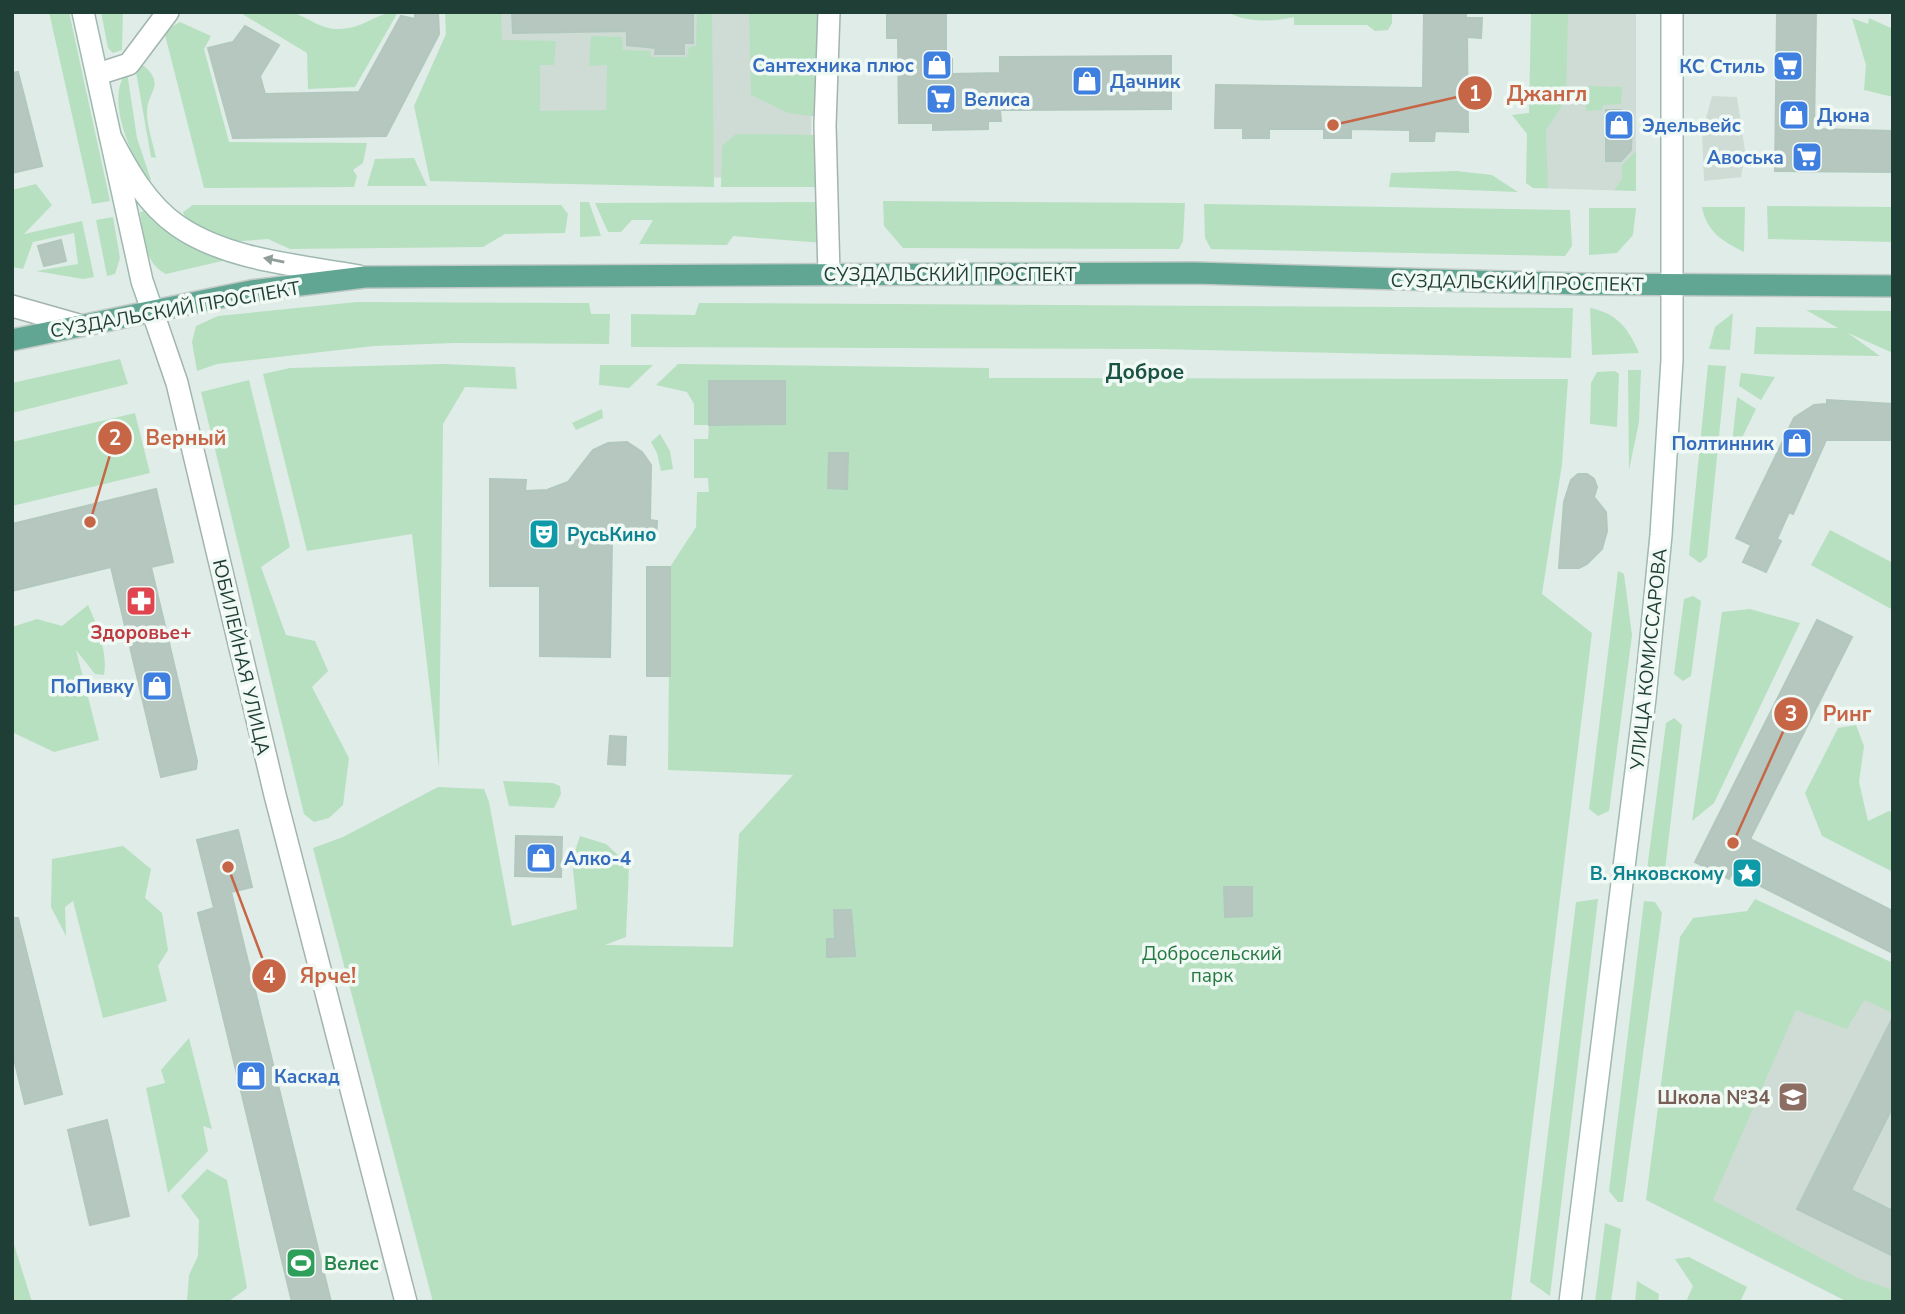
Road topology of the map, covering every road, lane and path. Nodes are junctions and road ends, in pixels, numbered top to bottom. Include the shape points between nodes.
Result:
1 (83, 12) edge
2 (168, 12) edge
3 (829, 12) edge
4 (1672, 12) edge
5 (98, 74) junction
6 (110, 136) junction
7 (829, 274) junction
8 (365, 277) junction
9 (1673, 285) junction
10 (1893, 286) edge
11 (12, 306) edge
12 (152, 310) junction
13 (79, 325) junction
14 (12, 340) edge
15 (406, 1302) edge
16 (1570, 1302) edge

1 - 5 main road, ЮБИЛЕЙНАЯ УЛИЦА
2 - 5 main road via 129,64
3 - 7 main road via 825,125
4 - 9 main road, УЛИЦА КОМИССАРОВА
5 - 6 main road, ЮБИЛЕЙНАЯ УЛИЦА
8 -> 6 main road via 209,244 177,225 151,201
6 - 12 main road, ЮБИЛЕЙНАЯ УЛИЦА
7 - 8 main road, СУЗДАЛЬСКИЙ ПРОСПЕКТ
7 - 9 main road, СУЗДАЛЬСКИЙ ПРОСПЕКТ via 1195,274
8 - 12 main road, СУЗДАЛЬСКИЙ ПРОСПЕКТ via 251,291
9 - 10 main road, СУЗДАЛЬСКИЙ ПРОСПЕКТ
9 - 16 main road, УЛИЦА КОМИССАРОВА via 1657,585
11 - 13 main road
12 - 13 main road, СУЗДАЛЬСКИЙ ПРОСПЕКТ
12 - 15 main road, ЮБИЛЕЙНАЯ УЛИЦА via 177,383 286,838
13 - 14 main road, СУЗДАЛЬСКИЙ ПРОСПЕКТ

